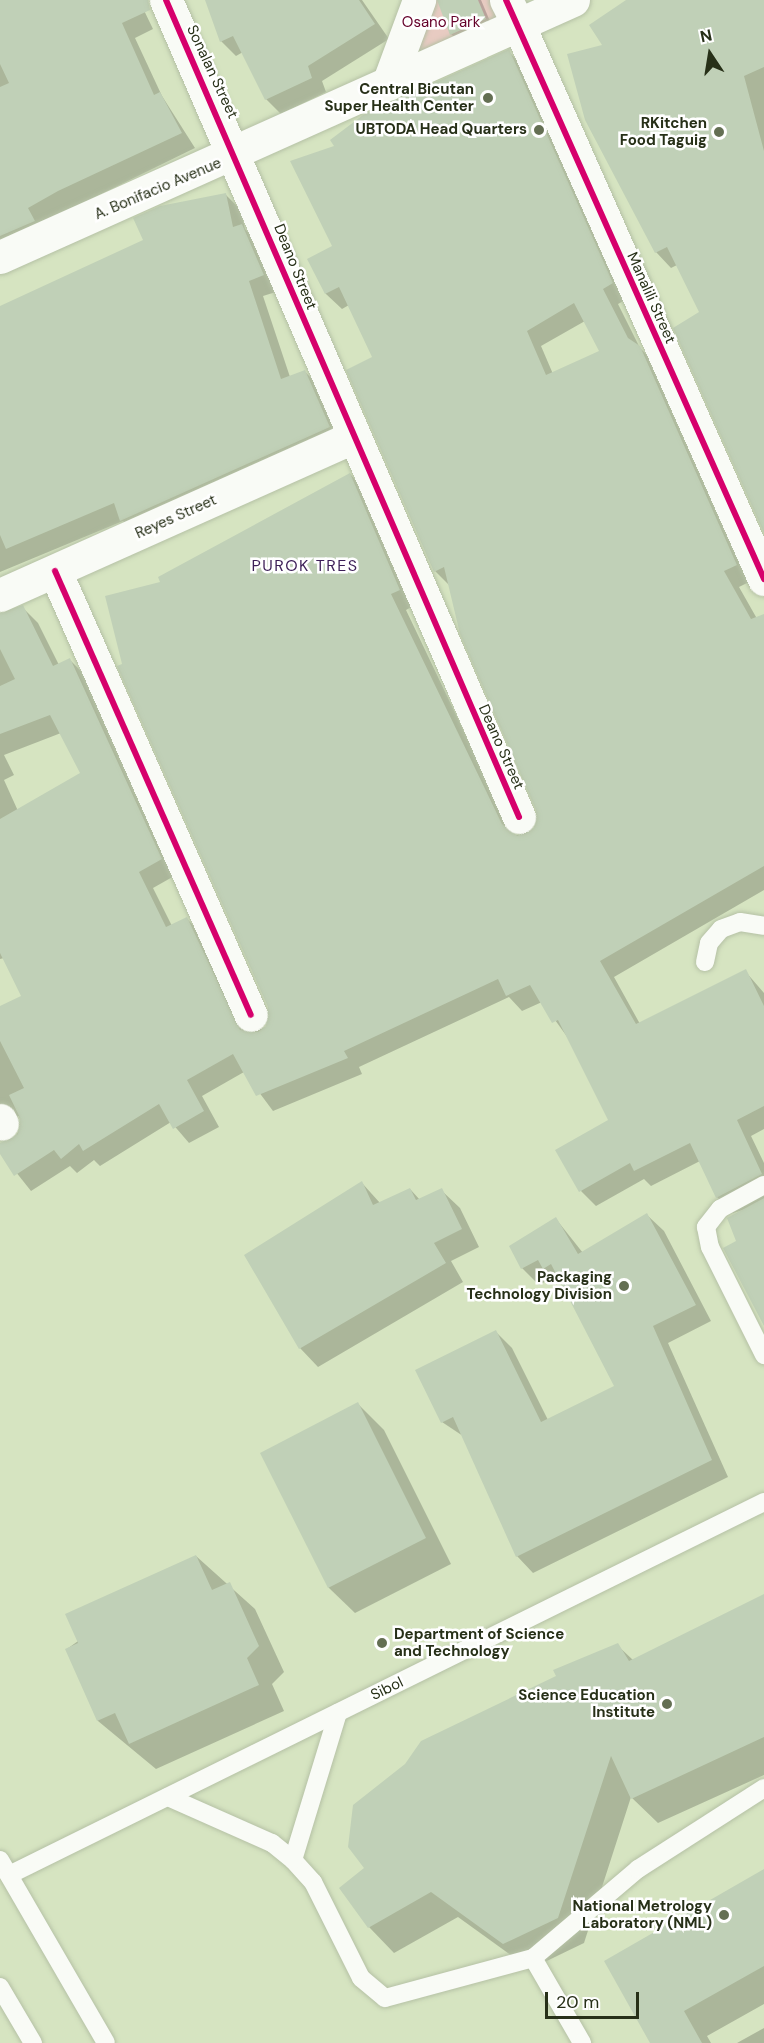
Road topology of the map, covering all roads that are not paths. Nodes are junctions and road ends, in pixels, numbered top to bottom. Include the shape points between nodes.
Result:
1 (166, 0) edge
2 (419, 0) edge
3 (573, 0) edge
4 (512, 13) edge
5 (388, 84) junction
6 (237, 155) junction
7 (0, 257) edge
8 (351, 438) junction
9 (55, 571) junction
10 (764, 579) edge
11 (0, 595) edge
12 (519, 817) dead end
13 (764, 926) edge
14 (705, 962) dead end
15 (250, 1015) dead end
16 (764, 1185) edge
17 (764, 1355) edge
18 (764, 1502) edge
19 (338, 1713) junction
20 (764, 1788) edge
21 (168, 1797) junction
22 (293, 1860) junction
23 (4, 1867) edge
24 (533, 1958) junction
25 (0, 1988) edge
26 (33, 2043) edge
27 (106, 2043) edge
28 (582, 2043) edge

1 - 6 street, Sonalan Street
2 - 5 street
3 - 4 street, A. Bonifacio Avenue
4 - 5 street, A. Bonifacio Avenue
4 - 10 street, Manalili Street
5 - 6 street, A. Bonifacio Avenue
6 - 7 street, A. Bonifacio Avenue
6 - 8 street, Deano Street
8 - 9 street, Reyes Street
8 - 12 street, Deano Street
9 - 11 street, Reyes Street
9 - 15 street
13 - 14 lane via 740,922 721,929 709,943
16 - 17 lane via 720,1209 706,1227 710,1247
18 - 19 lane, Sibol
19 - 21 lane, Sibol
19 - 22 lane
20 - 24 lane via 638,1869
21 - 22 lane via 272,1843
21 - 23 lane, Sibol
22 - 24 lane via 313,1882 361,1978 385,1998
23 - 27 lane
24 - 28 lane
25 - 26 lane

